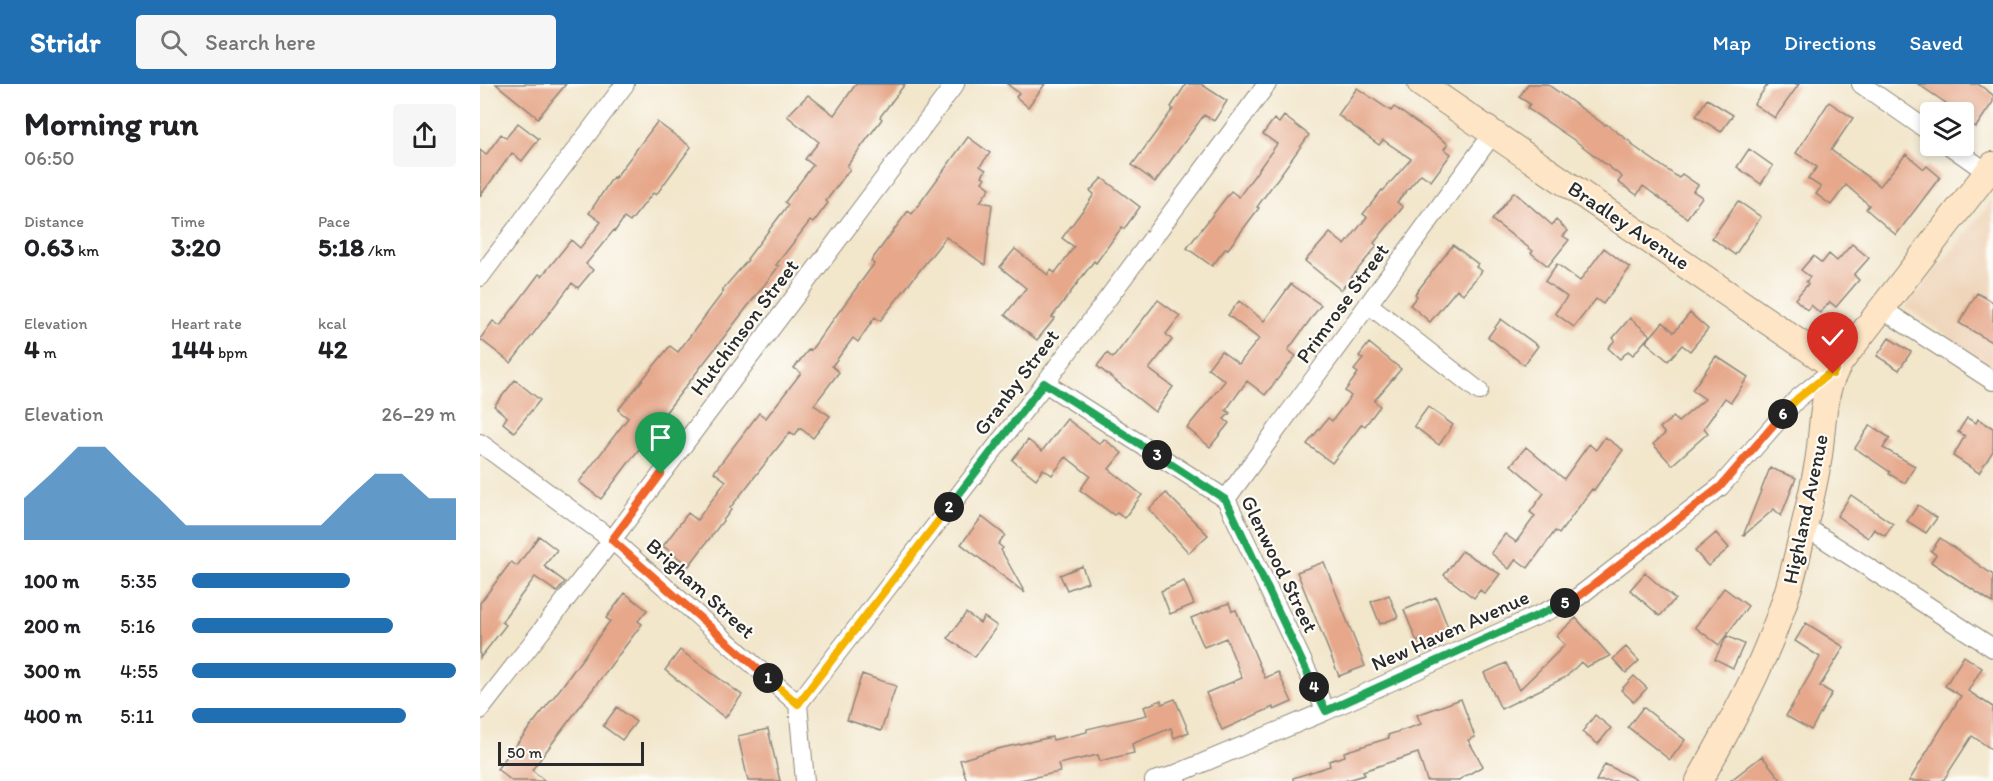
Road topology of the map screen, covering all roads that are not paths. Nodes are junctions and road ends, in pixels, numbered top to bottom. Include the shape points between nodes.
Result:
1 (625, 84) edge
2 (955, 84) edge
3 (1267, 84) edge
4 (1421, 84) edge
5 (1861, 84) edge
6 (1920, 125) edge
7 (1494, 132) junction
8 (1968, 156) edge
9 (1990, 168) edge
10 (480, 277) edge
11 (1368, 304) junction
12 (1881, 309) junction
13 (1836, 368) junction
14 (1993, 381) edge
15 (1044, 383) junction
16 (1479, 391) dead end
17 (480, 443) edge
18 (1226, 500) junction
19 (1804, 526) junction
20 (612, 540) junction
21 (1993, 648) edge
22 (798, 704) junction
23 (480, 710) edge
24 (1326, 711) junction
25 (1164, 780) edge
26 (805, 781) edge
27 (1699, 781) edge

1 - 10 street
2 - 20 street, Hutchinson Street
3 - 15 street, Granby Street
4 - 7 main road, Bradley Avenue
5 - 6 street
7 - 11 street, Primrose Street
7 - 13 main road, Bradley Avenue
8 - 9 street
9 - 12 main road, Highland Avenue
11 - 16 street
11 - 18 street, Primrose Street
12 - 13 main road, Highland Avenue
12 - 14 street
13 - 19 main road, Highland Avenue via 1827,390 1820,455
13 - 24 street, New Haven Avenue via 1797,399 1720,487 1578,597
15 - 18 street, Glenwood Street
15 - 22 street, Granby Street
17 - 20 street, Brigham Street
18 - 24 street, Glenwood Street
19 - 21 street
19 - 27 main road, Highland Avenue via 1772,639
20 - 22 street, Brigham Street
20 - 23 street, Hutchinson Street
22 - 26 street
24 - 25 street, New Haven Avenue

